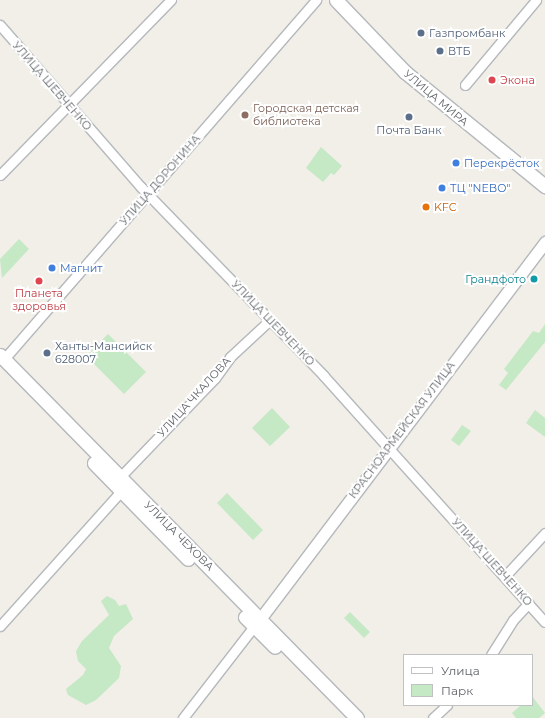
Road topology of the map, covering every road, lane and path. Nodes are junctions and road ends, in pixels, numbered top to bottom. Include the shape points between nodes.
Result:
1 (171, 0) edge
2 (316, 0) edge
3 (336, 0) edge
4 (347, 0) edge
5 (536, 0) edge
6 (0, 25) edge
7 (464, 85) dead end
8 (446, 102) junction
9 (68, 104) junction
10 (0, 175) edge
11 (545, 176) edge
12 (545, 186) edge
13 (148, 195) junction
14 (545, 242) edge
15 (270, 320) junction
16 (1, 361) edge
17 (388, 447) junction
18 (120, 477) junction
19 (121, 490) junction
20 (545, 533) edge
21 (505, 576) junction
22 (529, 603) junction
23 (257, 622) junction
24 (545, 622) edge
25 (0, 626) edge
26 (492, 654) edge
27 (446, 706) edge
28 (183, 718) edge
29 (345, 718) edge
30 (357, 718) edge
31 (433, 718) edge

1 - 9 street
2 - 13 street, УЛИЦА ДОРОНИНА
3 - 8 main road, УЛИЦА МИРА via 391,59
4 - 8 main road, УЛИЦА МИРА
5 - 7 street
6 - 9 street, УЛИЦА ШЕВЧЕНКО
8 - 11 main road, УЛИЦА МИРА
8 - 12 main road, УЛИЦА МИРА
9 - 10 street
9 - 13 street, УЛИЦА ШЕВЧЕНКО
13 - 15 street, УЛИЦА ШЕВЧЕНКО
13 - 16 street, УЛИЦА ДОРОНИНА
14 - 17 street, КРАСНОАРМЕЙСКАЯ УЛИЦА
15 - 17 street, УЛИЦА ШЕВЧЕНКО
15 - 18 street, УЛИЦА ЧКАЛОВА via 230,357 215,378
16 - 18 main road, УЛИЦА ЧЕХОВА
16 - 19 main road, УЛИЦА ЧЕХОВА
17 - 21 street, УЛИЦА ШЕВЧЕНКО
17 - 23 street, КРАСНОАРМЕЙСКАЯ УЛИЦА
18 - 19 main road
18 - 23 main road, УЛИЦА ЧЕХОВА
19 - 23 main road, УЛИЦА ЧЕХОВА
19 - 25 street
20 - 21 street
21 - 22 street, УЛИЦА ШЕВЧЕНКО
22 - 24 street, УЛИЦА ШЕВЧЕНКО
22 - 26 street via 513,620
23 - 28 street, КРАСНОАРМЕЙСКАЯ УЛИЦА
23 - 29 main road, УЛИЦА ЧЕХОВА
23 - 30 main road, УЛИЦА ЧЕХОВА
27 - 31 street

